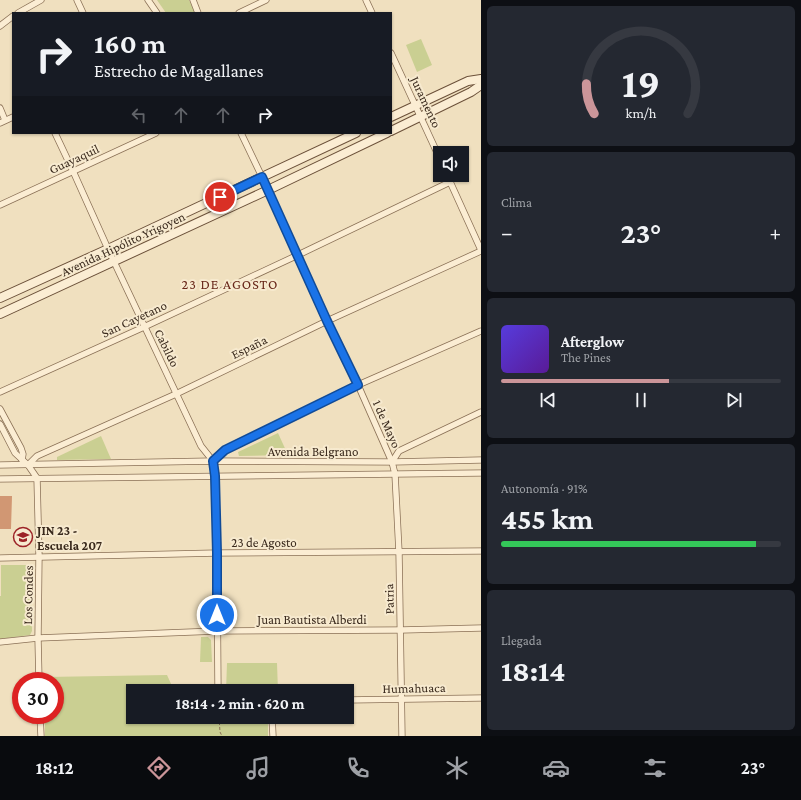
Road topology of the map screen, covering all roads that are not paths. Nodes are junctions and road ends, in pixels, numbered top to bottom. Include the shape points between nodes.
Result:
1 (41, 0) edge
2 (77, 0) edge
3 (148, 0) edge
4 (193, 0) edge
5 (266, 0) edge
6 (366, 0) edge
7 (257, 2) edge
8 (21, 12) edge
9 (83, 12) edge
10 (155, 12) edge
11 (198, 12) edge
12 (241, 12) edge
13 (372, 12) edge
14 (12, 17) edge
15 (0, 26) edge
16 (392, 55) edge
17 (481, 79) edge
18 (481, 85) edge
19 (415, 105) junction
20 (0, 108) edge
21 (392, 116) edge
22 (421, 116) junction
23 (3, 121) edge
24 (392, 130) edge
25 (55, 134) edge
26 (154, 134) edge
27 (241, 134) edge
28 (354, 134) edge
29 (384, 134) edge
30 (434, 146) edge
31 (74, 172) junction
32 (262, 177) junction
33 (450, 182) joint
34 (268, 190) junction
35 (0, 205) edge
36 (108, 249) junction
37 (481, 250) edge
38 (298, 255) junction
39 (114, 261) junction
40 (0, 298) edge
41 (0, 314) edge
42 (327, 321) junction
43 (144, 327) junction
44 (481, 331) edge
45 (358, 385) junction
46 (0, 392) edge
47 (176, 394) junction
48 (0, 409) edge
49 (481, 412) edge
50 (0, 424) edge
51 (22, 460) junction
52 (481, 460) edge
53 (213, 461) junction
54 (392, 462) junction
55 (0, 465) edge
56 (28, 465) junction
57 (481, 473) edge
58 (395, 474) junction
59 (215, 476) junction
60 (37, 478) junction
61 (0, 479) edge
62 (481, 551) edge
63 (399, 552) junction
64 (217, 553) junction
65 (39, 556) junction
66 (0, 558) edge
67 (481, 628) edge
68 (401, 630) junction
69 (217, 631) junction
70 (38, 638) junction
71 (0, 642) edge
72 (39, 672) edge
73 (218, 684) edge
74 (481, 698) edge
75 (401, 699) junction
76 (354, 700) edge
77 (40, 724) edge
78 (272, 724) edge
79 (41, 736) edge
80 (273, 736) edge
81 (402, 736) edge

1 - 8 street
2 - 9 street
3 - 10 street
4 - 11 street
5 - 7 street
6 - 13 street
7 - 12 street
14 - 15 street
16 - 19 street, Juramento
17 - 19 street via 468,81
18 - 22 street
19 - 21 street
19 - 22 street, Juramento
20 - 23 street
22 - 24 street
22 - 30 street, Juramento
25 - 31 street, Cabildo
26 - 31 street, Guayaquil
27 - 32 street, 1 de Mayo
28 - 32 street, Avenida Hipólito Yrigoyen
29 - 34 street, Avenida Hipólito Yrigoyen
31 - 35 street, Guayaquil
31 - 36 street, Cabildo
32 - 34 street, 1 de Mayo
32 - 36 street, Avenida Hipólito Yrigoyen
33 - 37 street
33 - 38 street, San Cayetano
34 - 38 street, 1 de Mayo
34 - 39 street, Avenida Hipólito Yrigoyen
36 - 39 street, Cabildo
36 - 40 street, Avenida Hipólito Yrigoyen
37 - 42 street, España
38 - 42 street, 1 de Mayo
38 - 43 street, San Cayetano
39 - 41 street, Avenida Hipólito Yrigoyen
39 - 43 street, Cabildo
42 - 45 street, 1 de Mayo
42 - 47 street, España
43 - 46 street, San Cayetano
43 - 47 street, Cabildo
44 - 45 street
45 - 53 street via 225,450
45 - 54 street, 1 de Mayo
47 - 53 street, Cabildo via 201,446
47 - 56 street, España via 37,456
48 - 51 street via 22,448
49 - 54 street via 399,451
50 - 51 street via 15,453
51 - 56 street
52 - 54 street, Avenida Belgrano
53 - 54 street, Avenida Belgrano
53 - 56 street, Avenida Belgrano
53 - 59 street
54 - 58 street, Patria
55 - 56 street, Avenida Belgrano
56 - 60 street
57 - 58 street, Avenida Belgrano
58 - 59 street, Avenida Belgrano
58 - 63 street, Patria
59 - 60 street, Avenida Belgrano
59 - 64 street
60 - 61 street, Avenida Belgrano
60 - 65 street, Los Condes
62 - 63 street, 23 de Agosto
63 - 64 street, 23 de Agosto
63 - 68 street, Patria
64 - 65 street, 23 de Agosto
64 - 69 street
65 - 66 street, 23 de Agosto
65 - 70 street, Los Condes
67 - 68 street, Juan Bautista Alberdi
68 - 69 street, Juan Bautista Alberdi
68 - 75 street, Patria
69 - 70 street, Juan Bautista Alberdi
69 - 73 street
70 - 71 street, Juan Bautista Alberdi
70 - 72 street, Los Condes
74 - 75 street, Humahuaca
75 - 76 street, Humahuaca
75 - 81 street, Patria
77 - 79 street
78 - 80 street

